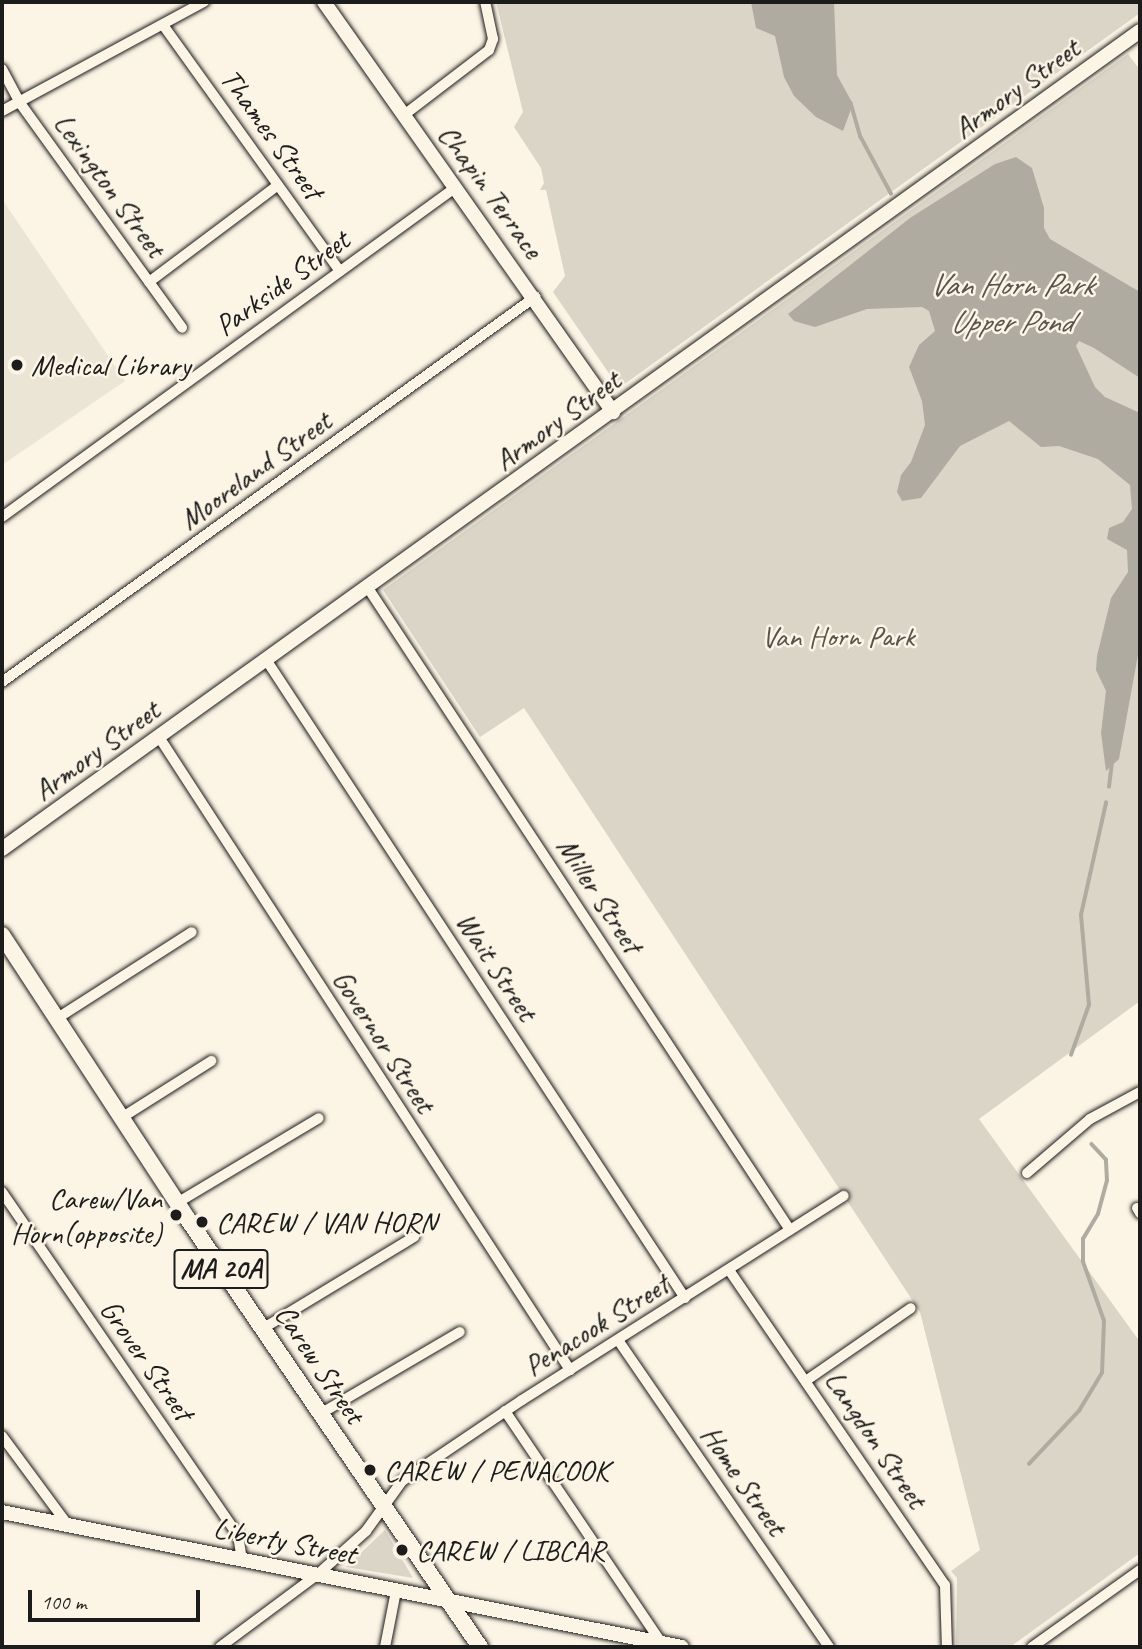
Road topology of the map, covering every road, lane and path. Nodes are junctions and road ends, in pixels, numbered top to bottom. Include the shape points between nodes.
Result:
1 (204, 2) edge
2 (324, 2) edge
3 (485, 2) edge
4 (163, 25) junction
5 (1140, 31) edge
6 (2, 69) edge
7 (20, 103) junction
8 (2, 111) edge
9 (404, 115) junction
10 (278, 185) junction
11 (456, 187) junction
12 (340, 271) junction
13 (149, 282) junction
14 (535, 297) junction
15 (183, 328) dead end
16 (613, 412) junction
17 (2, 517) edge
18 (368, 588) junction
19 (267, 661) junction
20 (2, 682) edge
21 (159, 737) junction
22 (2, 849) edge
23 (192, 932) dead end
24 (2, 935) edge
25 (56, 1019) junction
26 (211, 1061) dead end
27 (1140, 1091) edge
28 (121, 1118) junction
29 (318, 1118) dead end
30 (1027, 1173) dead end
31 (2, 1192) edge
32 (844, 1196) dead end
33 (177, 1203) junction
34 (790, 1230) junction
35 (414, 1237) dead end
36 (729, 1270) junction
37 (685, 1298) junction
38 (911, 1308) dead end
39 (262, 1329) junction
40 (460, 1332) dead end
41 (618, 1340) junction
42 (569, 1370) junction
43 (807, 1380) junction
44 (505, 1411) junction
45 (320, 1414) junction
46 (2, 1436) edge
47 (383, 1507) junction
48 (2, 1512) edge
49 (67, 1524) junction
50 (242, 1560) junction
51 (1140, 1570) edge
52 (317, 1575) junction
53 (396, 1591) junction
54 (446, 1601) junction
55 (664, 1645) edge
56 (220, 1647) edge
57 (385, 1647) edge
58 (480, 1647) edge
59 (682, 1647) edge
60 (830, 1647) edge
61 (947, 1647) edge
62 (1032, 1647) edge

1 - 4 street
2 - 9 main road, Chapin Terrace
3 - 9 street via 493,39 489,50
4 - 7 street
4 - 10 street, Thames Street
5 - 16 main road, Armory Street
6 - 7 street, Lexington Street
7 - 8 street
7 - 13 street, Lexington Street
9 - 11 main road, Chapin Terrace
10 - 12 street, Thames Street
10 - 13 street
11 - 12 street, Parkside Street
11 - 14 main road, Chapin Terrace
12 - 17 street, Parkside Street
13 - 15 street, Lexington Street
14 - 16 main road, Chapin Terrace
14 - 20 street, Mooreland Street
16 - 18 main road, Armory Street
18 - 19 main road, Armory Street
18 - 34 street, Miller Street
19 - 21 main road, Armory Street
19 - 37 street, Wait Street
21 - 22 main road, Armory Street
21 - 42 street, Governor Street
23 - 25 street
24 - 25 main road, Carew Street / MA 20A
25 - 28 main road, Carew Street / MA 20A
26 - 28 street
27 - 30 street via 1090,1119
28 - 33 main road, Carew Street / MA 20A
29 - 33 street
31 - 50 street, Grover Street via 239,1535
32 - 34 street, Penacook Street
33 - 39 main road, Carew Street / MA 20A
34 - 36 street, Penacook Street
35 - 39 street
36 - 37 street, Penacook Street
36 - 43 street, Langdon Street
37 - 41 street, Penacook Street
38 - 43 street
39 - 45 main road, Carew Street / MA 20A
40 - 45 street
41 - 42 street, Penacook Street
41 - 60 street, Home Street
42 - 44 street, Penacook Street
43 - 61 street, Langdon Street via 945,1585
44 - 47 street, Penacook Street via 402,1481
44 - 55 street
45 - 47 main road, Carew Street / MA 20A
46 - 49 street
47 - 52 street, Penacook Street via 366,1531
47 - 54 main road, Carew Street / MA 20A
48 - 49 main road, Liberty Street
49 - 50 main road, Liberty Street
50 - 52 main road, Liberty Street
51 - 62 street
52 - 53 main road, Liberty Street
52 - 56 street, Penacook Street
53 - 54 main road, Liberty Street
53 - 57 street
54 - 55 main road, Liberty Street
54 - 58 main road, Carew Street / MA 20A
55 - 59 main road, Liberty Street

